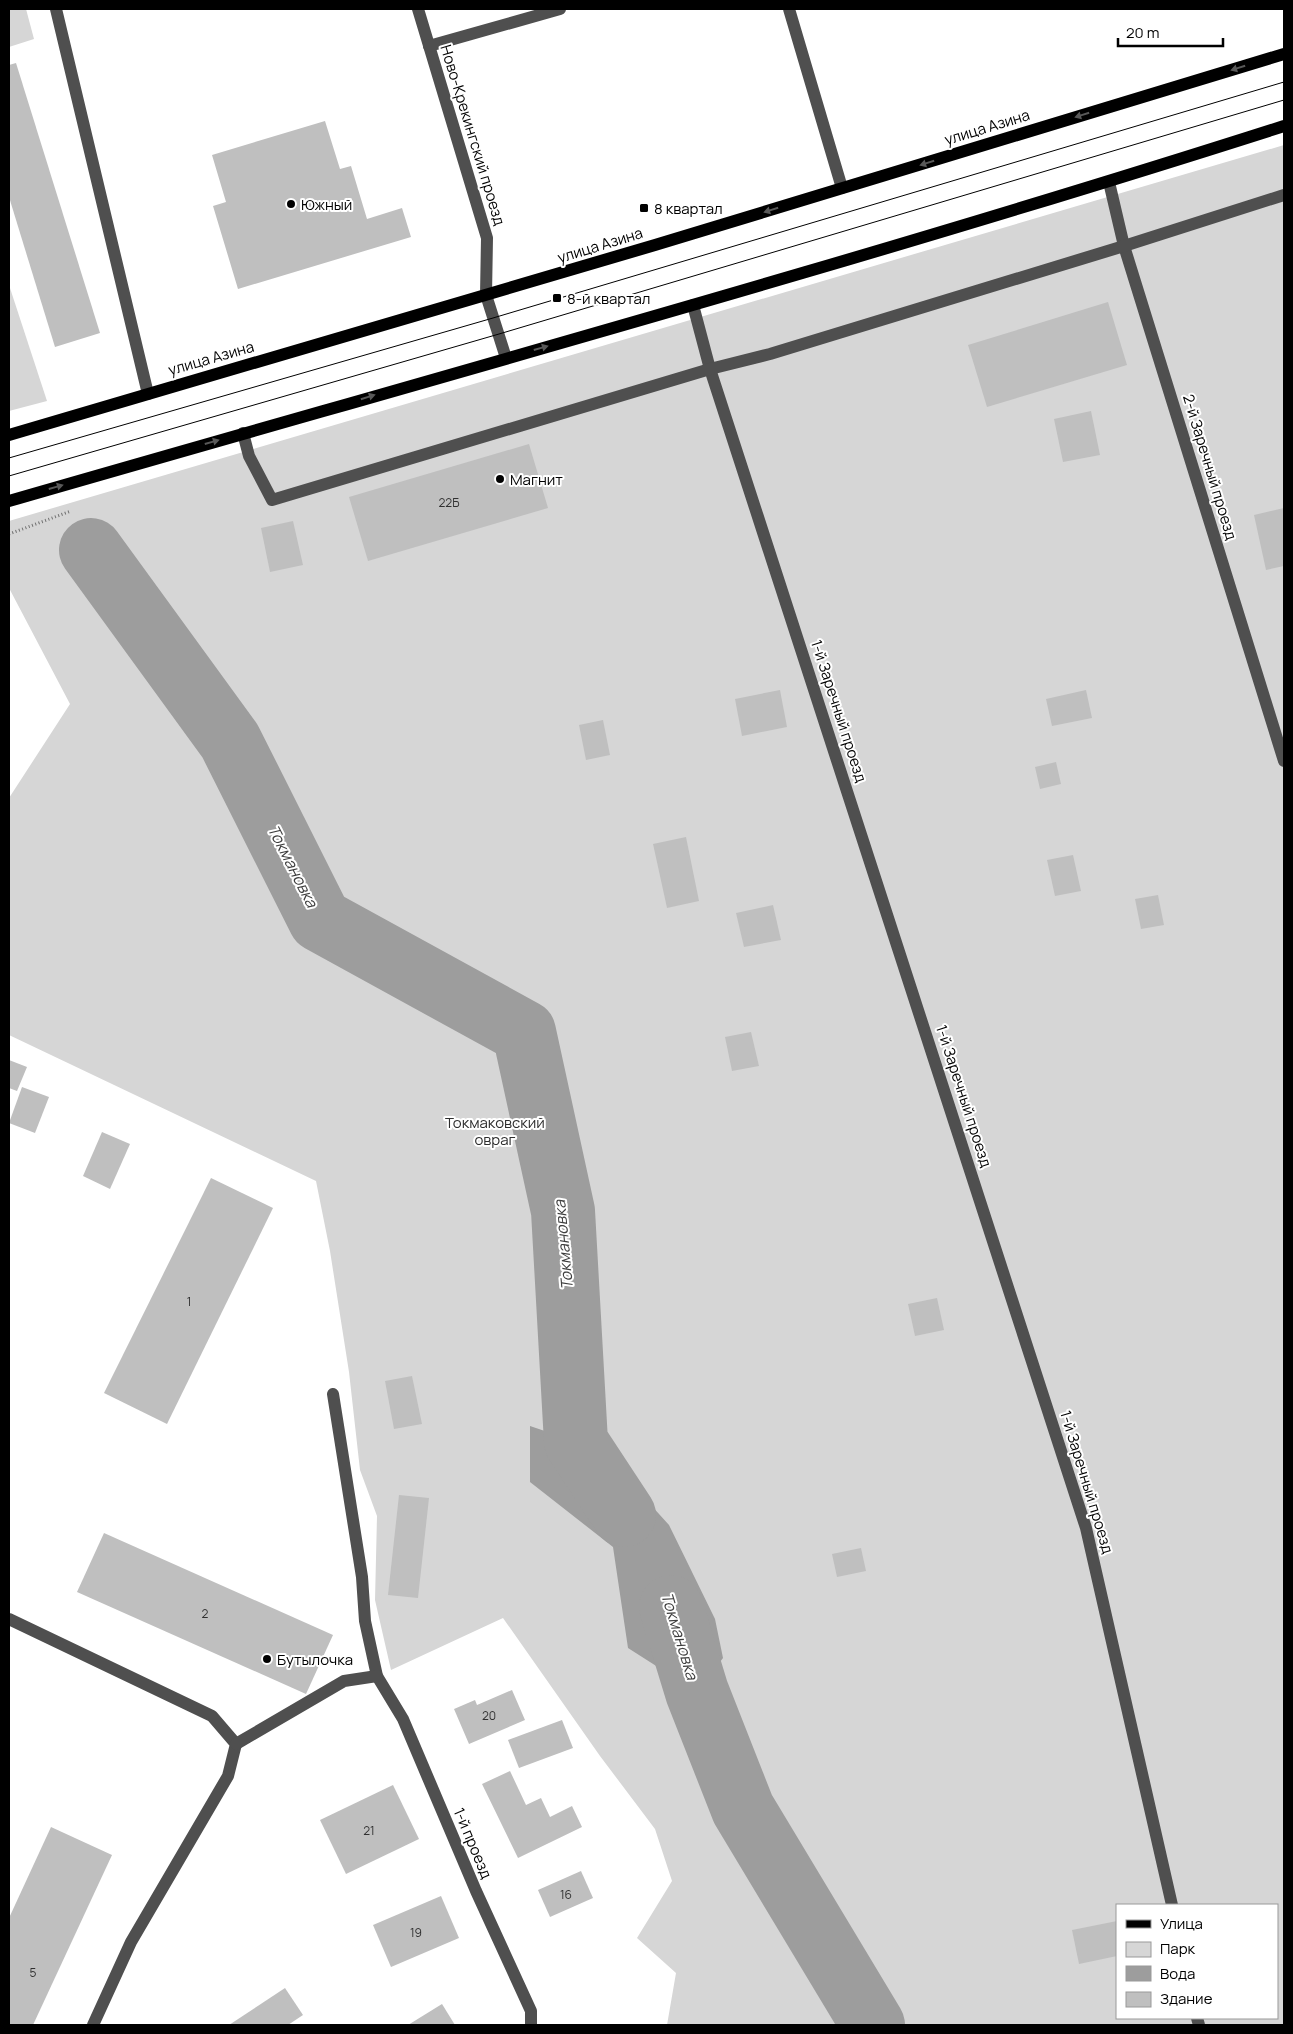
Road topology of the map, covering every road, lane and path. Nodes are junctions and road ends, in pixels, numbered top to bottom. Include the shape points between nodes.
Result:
1 (56, 9) edge
2 (418, 9) edge
3 (560, 9) edge
4 (789, 9) edge
5 (429, 46) junction
6 (1284, 54) edge
7 (1284, 126) edge
8 (1109, 182) junction
9 (842, 188) junction
10 (1284, 195) edge
11 (1124, 246) junction
12 (486, 295) junction
13 (693, 305) junction
14 (506, 358) junction
15 (710, 369) junction
16 (148, 394) junction
17 (244, 433) junction
18 (9, 435) edge
19 (9, 501) edge
20 (1284, 762) edge
21 (333, 1394) dead end
22 (9, 1619) edge
23 (377, 1676) junction
24 (236, 1744) junction
25 (1172, 1904) edge
26 (93, 2025) edge
27 (531, 2025) edge

1 - 16 street
2 - 5 street, Ново-Крекингский проезд
3 - 5 street
4 - 9 street
5 - 12 street, Ново-Крекингский проезд via 486,238
6 -> 9 main road, улица Азина
7 - 8 main road
8 - 11 street, 2-й Заречный проезд
8 - 13 main road
9 -> 12 main road, улица Азина
10 - 11 street
11 - 15 street via 770,354
11 - 20 street, 2-й Заречный проезд
12 - 14 street, Ново-Крекингский проезд
12 - 16 main road, улица Азина
14 -> 13 main road
13 - 15 street, 1-й Заречный проезд
17 -> 14 main road
15 - 17 street via 272,500 250,456
15 - 25 street, 1-й Заречный проезд via 1086,1528
16 - 18 main road, улица Азина
19 -> 17 main road
21 - 23 street, 1-й проезд via 360,1559 365,1622
22 - 24 street via 212,1716
23 - 24 street via 344,1681
23 - 27 street, 1-й проезд via 403,1719 531,2011
24 - 26 street via 228,1776 131,1942

